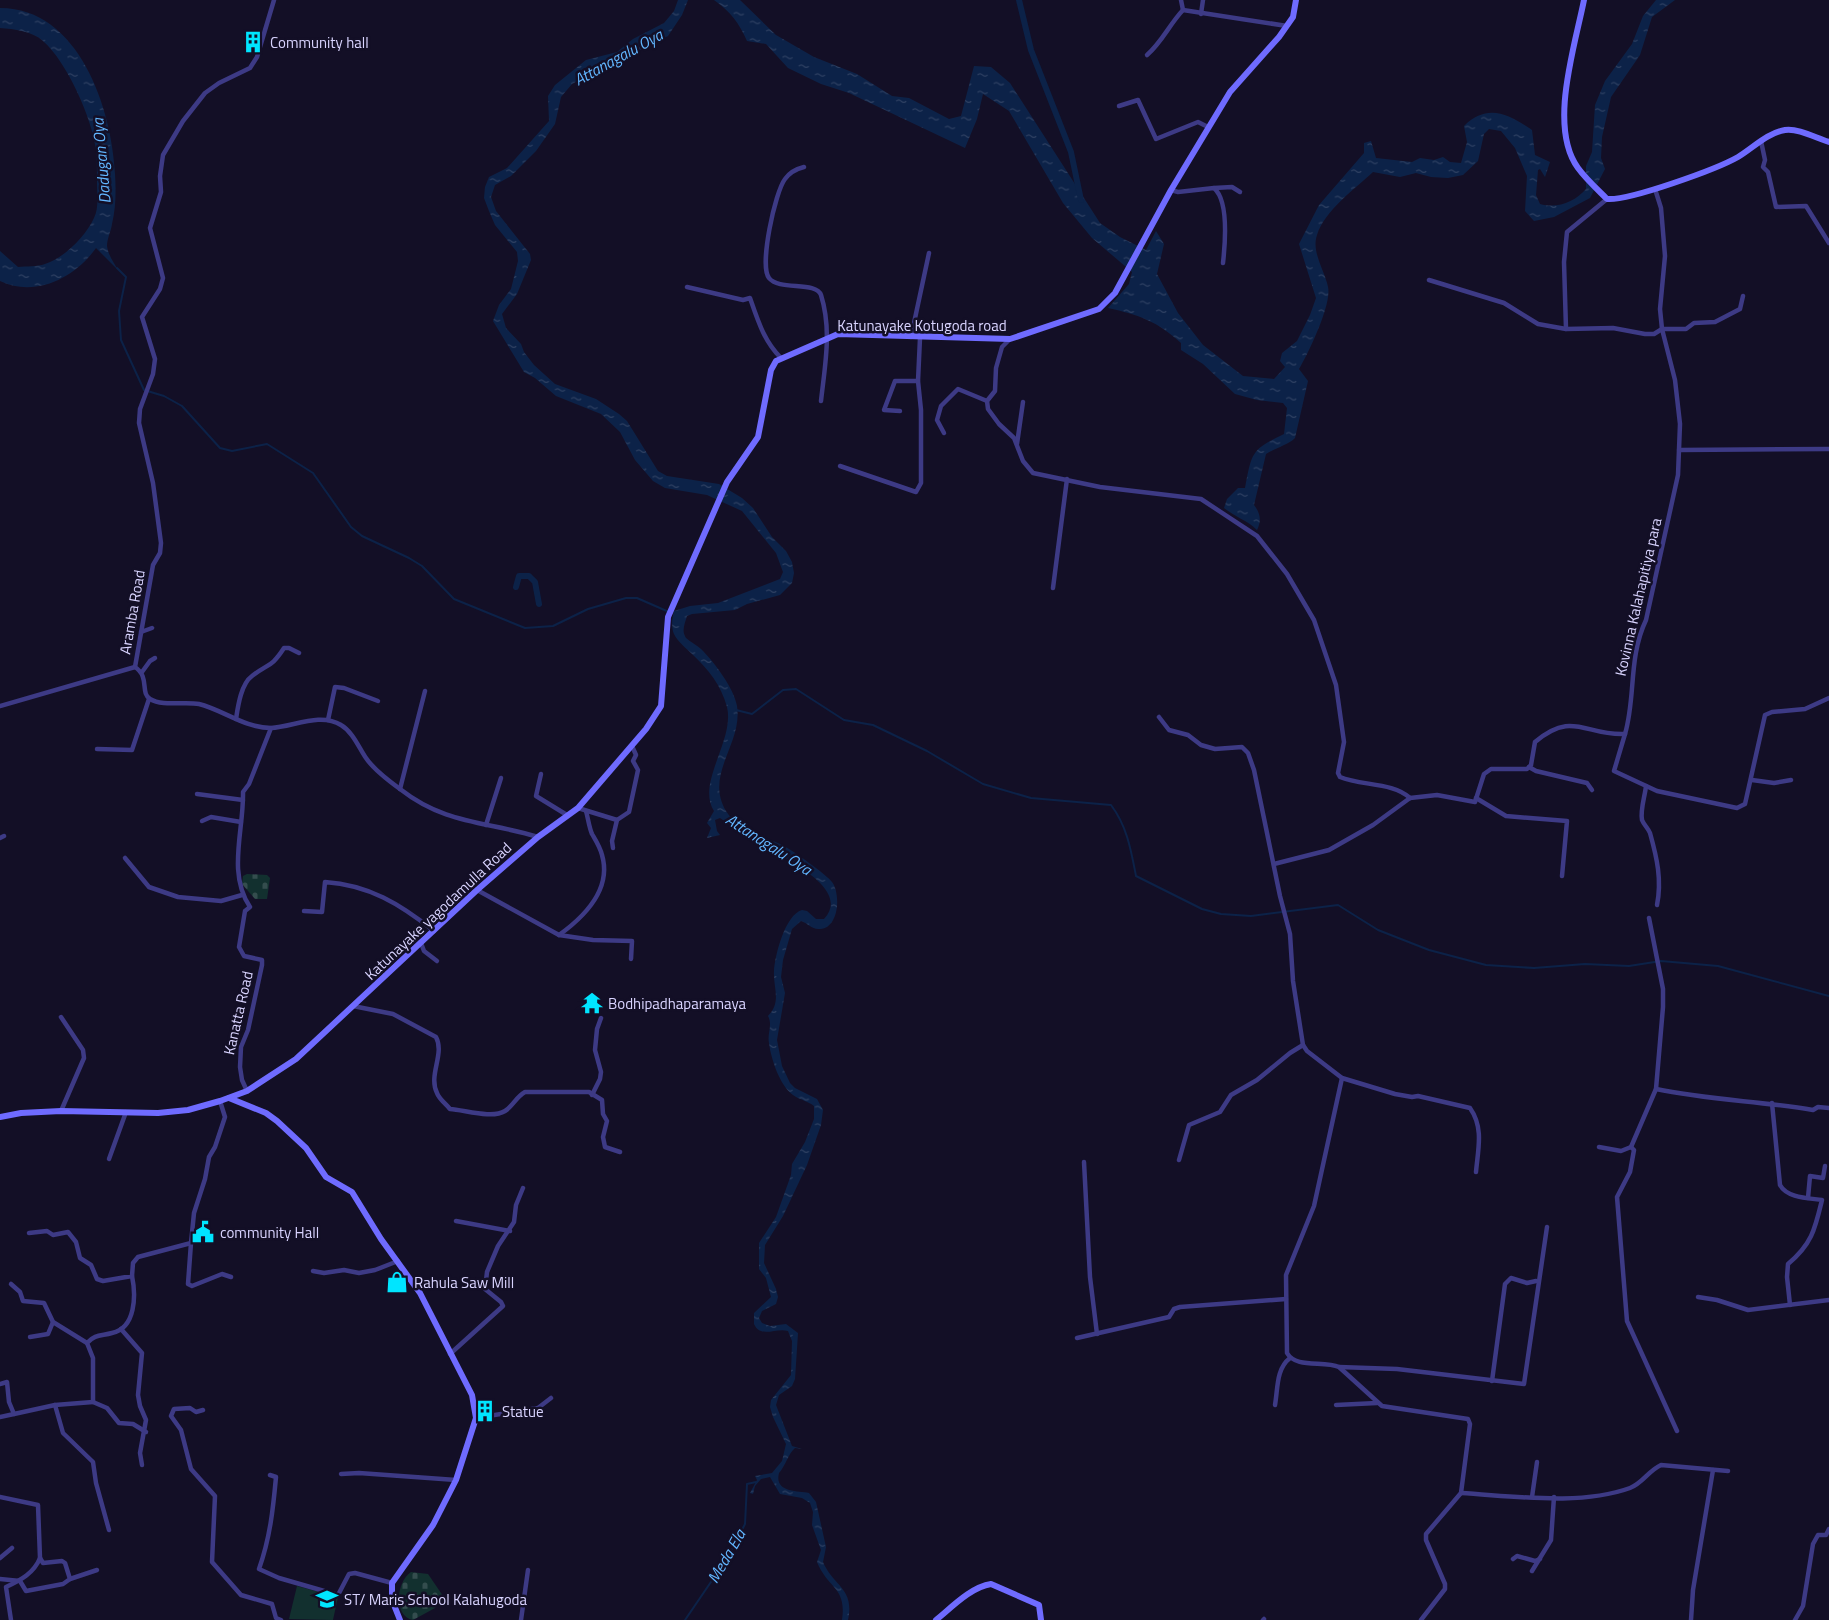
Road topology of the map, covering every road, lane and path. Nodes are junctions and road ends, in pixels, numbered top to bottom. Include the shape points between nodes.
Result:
1 (274, 0) edge
2 (1181, 0) edge
3 (1203, 0) edge
4 (1296, 0) edge
5 (1584, 0) edge
6 (1183, 10) junction
7 (1201, 14) junction
8 (1287, 26) junction
9 (1148, 56) dead end
10 (1119, 106) dead end
11 (1208, 127) junction
12 (1761, 141) junction
13 (1829, 142) edge
14 (804, 167) dead end
15 (1214, 188) junction
16 (1655, 189) junction
17 (1171, 190) junction
18 (1240, 192) dead end
19 (1607, 199) junction
20 (1829, 243) edge
21 (928, 253) dead end
22 (1223, 263) dead end
23 (1428, 280) dead end
24 (687, 287) dead end
25 (1742, 296) dead end
26 (1566, 329) junction
27 (1662, 329) junction
28 (828, 337) junction
29 (911, 337) junction
30 (920, 338) junction
31 (1010, 339) junction
32 (781, 358) junction
33 (918, 381) junction
34 (987, 400) junction
35 (821, 401) dead end
36 (1023, 402) dead end
37 (900, 411) dead end
38 (944, 433) dead end
39 (1017, 445) junction
40 (1829, 449) edge
41 (1679, 450) junction
42 (840, 466) dead end
43 (1067, 478) junction
44 (1052, 588) dead end
45 (152, 628) dead end
46 (141, 632) junction
47 (299, 653) dead end
48 (156, 658) dead end
49 (135, 667) junction
50 (142, 672) junction
51 (425, 691) dead end
52 (1829, 698) edge
53 (149, 699) junction
54 (378, 701) dead end
55 (0, 706) edge
56 (1159, 717) dead end
57 (236, 719) junction
58 (328, 720) junction
59 (271, 728) junction
60 (1625, 734) junction
61 (632, 746) junction
62 (97, 749) dead end
63 (1529, 767) junction
64 (542, 774) dead end
65 (501, 778) dead end
66 (1752, 780) junction
67 (1791, 780) dead end
68 (1646, 786) junction
69 (400, 789) junction
70 (1592, 790) dead end
71 (197, 794) dead end
72 (1410, 798) junction
73 (1476, 798) junction
74 (243, 800) junction
75 (578, 808) junction
76 (586, 811) junction
77 (567, 815) junction
78 (617, 820) junction
79 (202, 822) dead end
80 (241, 822) junction
81 (486, 825) junction
82 (538, 837) junction
83 (613, 848) dead end
84 (126, 858) dead end
85 (1274, 864) junction
86 (1562, 876) dead end
87 (477, 890) junction
88 (242, 895) junction
89 (1656, 905) dead end
90 (304, 911) dead end
91 (1649, 918) dead end
92 (434, 931) junction
93 (559, 935) junction
94 (421, 943) junction
95 (632, 959) dead end
96 (437, 961) dead end
97 (353, 1006) junction
98 (61, 1017) dead end
99 (601, 1018) dead end
100 (1303, 1045) junction
101 (1342, 1078) junction
102 (1656, 1089) junction
103 (247, 1090) junction
104 (592, 1095) junction
105 (229, 1098) junction
106 (220, 1101) junction
107 (1772, 1103) junction
108 (1829, 1108) edge
109 (61, 1111) junction
110 (126, 1112) junction
111 (0, 1118) edge
112 (1599, 1147) dead end
113 (1631, 1147) junction
114 (620, 1152) dead end
115 (109, 1159) dead end
116 (1179, 1160) dead end
117 (1084, 1162) dead end
118 (1825, 1166) dead end
119 (1476, 1172) dead end
120 (524, 1188) dead end
121 (1808, 1198) junction
122 (456, 1221) dead end
123 (1548, 1227) dead end
124 (510, 1232) junction
125 (29, 1233) dead end
126 (191, 1243) junction
127 (398, 1261) junction
128 (313, 1272) dead end
129 (132, 1276) junction
130 (231, 1277) dead end
131 (1536, 1281) dead end
132 (11, 1284) dead end
133 (1698, 1297) dead end
134 (1286, 1298) junction
135 (1829, 1300) edge
136 (1790, 1305) junction
137 (53, 1322) junction
138 (121, 1329) junction
139 (1097, 1334) junction
140 (30, 1337) dead end
141 (1077, 1338) dead end
142 (87, 1343) junction
143 (450, 1354) junction
144 (1290, 1358) junction
145 (1339, 1366) junction
146 (1492, 1380) junction
147 (0, 1384) edge
148 (551, 1398) dead end
149 (93, 1402) junction
150 (1377, 1403) junction
151 (55, 1405) junction
152 (1275, 1405) dead end
153 (1336, 1405) dead end
154 (203, 1410) dead end
155 (14, 1414) junction
156 (0, 1417) edge
157 (476, 1418) junction
158 (1677, 1431) dead end
159 (146, 1432) junction
160 (1537, 1462) dead end
161 (142, 1465) dead end
162 (1713, 1470) junction
163 (1728, 1471) dead end
164 (341, 1474) dead end
165 (270, 1475) dead end
166 (456, 1480) junction
167 (1461, 1493) junction
168 (0, 1497) edge
169 (1532, 1497) junction
170 (1554, 1497) junction
171 (1829, 1528) edge
172 (110, 1530) dead end
173 (1827, 1535) edge
174 (12, 1548) dead end
175 (0, 1558) edge
176 (40, 1558) junction
177 (1513, 1559) dead end
178 (1540, 1559) junction
179 (97, 1570) dead end
180 (528, 1570) dead end
181 (1532, 1571) dead end
182 (0, 1579) edge
183 (70, 1579) junction
184 (20, 1581) junction
185 (392, 1583) junction
186 (10, 1620) edge
187 (281, 1620) edge
188 (400, 1620) edge
189 (523, 1620) edge
190 (936, 1620) edge
191 (1041, 1620) edge
192 (1420, 1620) edge
193 (1691, 1620) edge
194 (1795, 1620) edge

1 - 46 street, Aramba Road via 257,57 250,68 206,93 183,121 163,155 161,192 150,228 163,278 160,289 142,317 155,359 140,408 139,423 162,543 153,565
2 - 6 street
3 - 7 street
4 - 8 main road, Katunayake Kotugoda road via 1293,17
5 - 19 main road via 1563,111 1566,138 1577,167
6 - 7 street
6 - 9 street
7 - 8 street
8 - 11 main road, Katunayake Kotugoda road via 1230,92
10 - 11 street via 1138,100 1156,139 1198,122
11 - 17 main road, Katunayake Kotugoda road
12 - 13 main road via 1786,130
12 - 16 main road via 1736,158
12 - 20 street via 1766,160 1763,167 1768,172 1776,207 1806,206
14 - 28 street via 794,169 785,179 777,197 769,230 766,272 776,284 818,290
15 - 17 street
15 - 18 street via 1232,187
15 - 22 street via 1218,191 1224,214 1226,241
16 - 19 main road via 1616,200
16 - 27 street, Kovinna Kalahapitiya para via 1661,208 1665,256 1660,309
17 - 31 main road, Katunayake Kotugoda road via 1116,293 1099,309
19 - 26 street via 1567,232 1564,262
21 - 29 street
23 - 26 street via 1504,303 1538,324
24 - 32 street via 743,300 750,298 761,330
25 - 27 street via 1740,309 1714,322 1694,323 1686,329
26 - 27 street via 1613,328 1654,334
27 - 41 street, Kovinna Kalahapitiya para via 1674,380 1680,424
28 - 29 main road, Katunayake Kotugoda road via 838,334
28 - 32 main road, Katunayake Kotugoda road
28 - 35 street
29 - 30 main road, Katunayake Kotugoda road
30 - 31 main road, Katunayake Kotugoda road
30 - 33 street
31 - 34 street via 1002,347 996,368 995,392
32 - 61 main road, Katunayake yagodamulla Road via 776,360 771,370 758,437 728,482 668,616 661,706
33 - 37 street via 895,381 884,410
33 - 42 street via 921,483 916,492
34 - 38 street via 958,389 941,406 937,420
34 - 39 street via 988,409
36 - 39 street
39 - 43 street via 1023,461 1033,473 1048,478
40 - 41 street
41 - 60 street, Kovinna Kalahapitiya para via 1673,499 1646,620 1639,634
43 - 44 street
43 - 72 street via 1100,486 1201,499 1257,536 1286,574 1314,620 1336,685 1344,742 1340,777 1389,788
45 - 46 street
46 - 49 street, Aramba Road
47 - 57 street via 284,648 274,663 251,677
48 - 50 street
49 - 50 street, Aramba Road
49 - 55 street
50 - 53 street, Aramba Road
51 - 69 street
52 - 66 street via 1805,709 1765,715
53 - 57 street via 199,704
53 - 62 street via 132,750
54 - 58 street via 335,687
56 - 85 street via 1170,730 1188,735 1201,745 1215,749 1242,748 1248,753
57 - 59 street
58 - 59 street
58 - 69 street via 342,725 367,760
59 - 74 street, Kanatta Road via 243,792
60 - 63 street via 1614,735 1570,724 1557,727 1536,742
60 - 68 street, Kovinna Kalahapitiya para via 1614,771
61 - 75 main road, Katunayake yagodamulla Road
61 - 78 street via 638,770 629,812
63 - 70 street via 1587,782
63 - 73 street via 1527,770 1491,769 1484,774
64 - 77 street via 536,796
65 - 81 street
66 - 67 street via 1774,783
66 - 68 street via 1745,804 1737,808 1679,797
68 - 89 street via 1642,815 1659,872
69 - 81 street via 426,807 465,822
71 - 74 street
72 - 73 street via 1437,795 1475,802
72 - 85 street via 1373,826 1329,850
73 - 86 street via 1506,816 1566,821
74 - 80 street, Kanatta Road
75 - 76 street
75 - 77 main road, Katunayake yagodamulla Road
76 - 78 street
76 - 93 street via 591,833 603,858 603,883 578,921
77 - 82 main road, Katunayake yagodamulla Road
78 - 83 street
79 - 80 street via 211,816
80 - 88 street, Kanatta Road via 238,866
81 - 82 street
82 - 87 main road, Katunayake yagodamulla Road
84 - 88 street via 149,887 178,897 221,901
85 - 100 street via 1290,934
87 - 92 main road, Katunayake yagodamulla Road
87 - 93 street
88 - 103 street, Kanatta Road via 250,907 245,911 239,948 244,956 262,960 248,1030 241,1047 240,1066
90 - 92 street via 322,912 325,882 339,883 362,887 386,897
91 - 102 street via 1663,1008
92 - 94 main road, Katunayake yagodamulla Road
93 - 95 street via 632,941
94 - 96 street via 424,952
94 - 97 main road, Katunayake yagodamulla Road
97 - 103 main road, Katunayake yagodamulla Road via 296,1059
97 - 104 street via 394,1014 436,1036 438,1053 434,1083 437,1094 450,1108 490,1114 503,1112 525,1092 589,1092
98 - 109 street via 83,1050 84,1058
99 - 104 street via 595,1050 601,1072
100 - 101 street
100 - 116 street via 1231,1094 1220,1112 1189,1125
101 - 119 street via 1395,1094 1470,1108 1478,1119 1480,1132
101 - 134 street via 1314,1206 1288,1267
102 - 107 street
102 - 113 street
103 - 105 main road, Katunayake yagodamulla Road
104 - 114 street via 602,1100 607,1122 603,1137 605,1147
105 - 106 main road, Katunayake yagodamulla Road
105 - 127 main road via 277,1121 306,1148 326,1177 352,1192
106 - 110 main road, Katunayake yagodamulla Road via 188,1110
106 - 126 street via 225,1117 209,1157 194,1213
107 - 108 street via 1813,1110
107 - 121 street via 1780,1185 1783,1190
109 - 110 main road, Katunayake yagodamulla Road
109 - 111 main road, Katunayake yagodamulla Road via 21,1113
110 - 115 street
112 - 113 street via 1621,1151
113 - 158 street via 1634,1150 1630,1172 1616,1197 1628,1321
117 - 139 street via 1090,1277
118 - 121 street via 1823,1178 1810,1176
120 - 124 street
121 - 136 street via 1822,1200 1813,1236 1804,1251 1788,1264
122 - 124 street
123 - 146 street via 1524,1384
124 - 143 street via 498,1246 485,1289 503,1306
125 - 129 street via 47,1231 53,1235 68,1232 76,1242 80,1258 91,1265 97,1279 103,1281
126 - 129 street via 138,1257 133,1264
126 - 130 street via 188,1284 192,1286 222,1274
127 - 128 street via 359,1273 344,1270
127 - 143 main road via 420,1293
129 - 138 street via 134,1306
131 - 146 street via 1527,1283 1511,1278 1505,1284
132 - 137 street via 20,1292 23,1301 44,1302
133 - 136 street via 1748,1310
134 - 139 street via 1180,1307 1169,1317
134 - 144 street via 1287,1354
135 - 136 street
137 - 140 street via 48,1334
137 - 142 street
138 - 142 street via 94,1335
138 - 159 street via 142,1354 138,1395 146,1420
139 - 141 street
142 - 149 street via 93,1358
143 - 157 main road via 472,1395
144 - 145 street via 1302,1363
144 - 152 street via 1282,1364 1279,1373
145 - 146 street
145 - 150 street
147 - 155 street via 7,1382
148 - 157 street via 538,1408
149 - 151 street
149 - 159 street via 107,1408 119,1423 133,1424
150 - 153 street
150 - 167 street via 1468,1419
151 - 155 street
151 - 172 street via 63,1433 93,1462
154 - 187 street via 174,1409 171,1416 181,1430 191,1469 215,1496 212,1562 241,1595 272,1604 276,1618
155 - 156 street
157 - 166 main road
159 - 161 street via 140,1453
160 - 169 street
162 - 163 street
162 - 170 street via 1661,1465 1640,1484 1629,1488 1582,1498
162 - 193 street
164 - 166 street via 359,1472
165 - 185 street via 276,1477 272,1524 259,1569 338,1595 348,1574
166 - 185 main road via 433,1525
167 - 169 street
167 - 192 street via 1426,1534 1445,1588
168 - 176 street via 38,1505
169 - 170 street
170 - 178 street via 1551,1540
171 - 173 street
173 - 194 street via 1818,1535 1813,1544 1803,1606
174 - 175 street
176 - 183 street via 43,1563 65,1563
176 - 184 street via 36,1567
177 - 178 street via 1517,1556 1535,1561
178 - 181 street
179 - 183 street
180 - 189 street
182 - 184 street
183 - 184 street via 63,1584 32,1591 26,1591
184 - 186 street via 6,1586
185 - 188 main road via 392,1600
190 - 191 main road via 961,1600 991,1584 1039,1605

